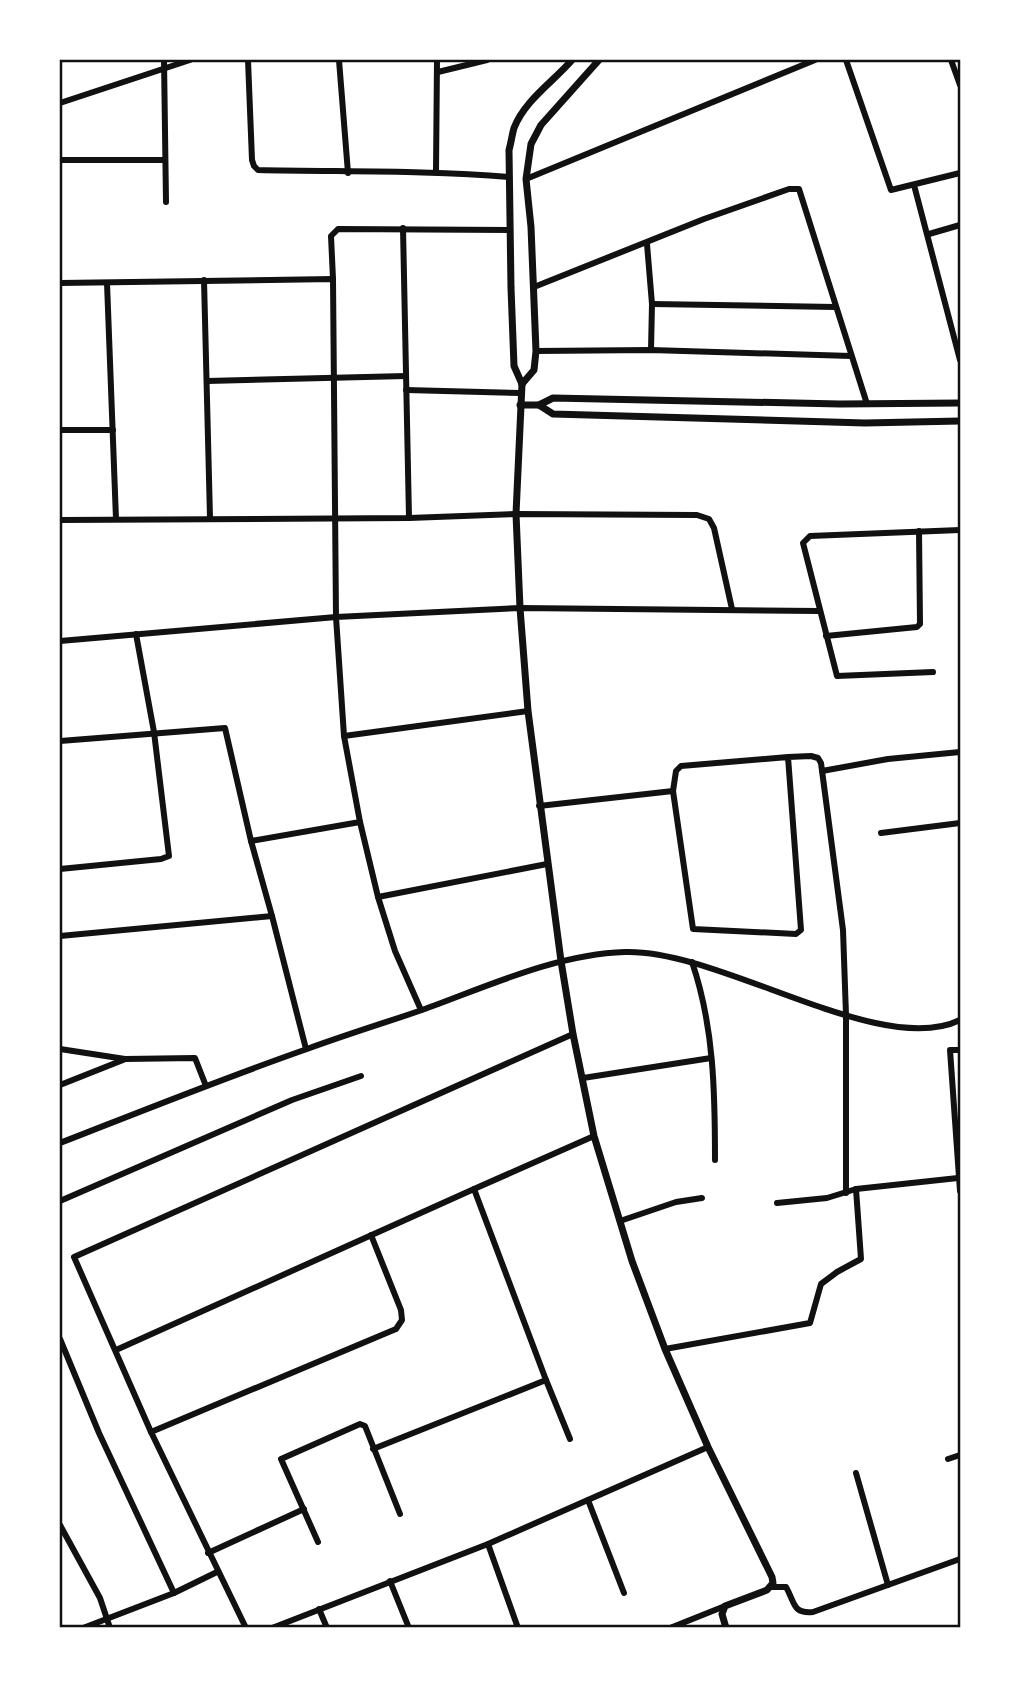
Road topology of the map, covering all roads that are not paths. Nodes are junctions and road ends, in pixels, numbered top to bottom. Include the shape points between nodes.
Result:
1 (164, 60) edge
2 (190, 60) edge
3 (248, 60) edge
4 (339, 60) edge
5 (437, 60) edge
6 (487, 60) edge
7 (572, 60) edge
8 (599, 60) edge
9 (816, 60) edge
10 (846, 60) edge
11 (951, 60) edge
12 (163, 69) junction
13 (438, 72) junction
14 (961, 86) edge
15 (60, 103) edge
16 (60, 160) edge
17 (165, 160) junction
18 (436, 171) junction
19 (348, 173) junction
20 (961, 173) edge
21 (509, 177) junction
22 (526, 179) junction
23 (914, 185) junction
24 (166, 202) dead end
25 (961, 225) edge
26 (403, 228) junction
27 (510, 230) junction
28 (929, 234) junction
29 (647, 244) junction
30 (333, 279) junction
31 (204, 280) junction
32 (60, 283) edge
33 (107, 283) junction
34 (534, 287) junction
35 (652, 304) junction
36 (835, 307) junction
37 (651, 350) junction
38 (536, 351) junction
39 (850, 356) junction
40 (961, 359) edge
41 (406, 376) junction
42 (333, 379) junction
43 (206, 381) junction
44 (523, 384) junction
45 (406, 390) junction
46 (521, 393) junction
47 (961, 403) edge
48 (867, 404) junction
49 (520, 405) junction
50 (539, 405) junction
51 (961, 421) edge
52 (60, 430) edge
53 (113, 430) junction
54 (516, 514) junction
55 (334, 517) junction
56 (210, 518) junction
57 (408, 518) junction
58 (116, 519) junction
59 (60, 520) edge
60 (961, 530) edge
61 (919, 531) junction
62 (520, 608) junction
63 (732, 609) junction
64 (819, 611) junction
65 (336, 617) junction
66 (136, 634) junction
67 (826, 636) junction
68 (60, 640) edge
69 (933, 672) dead end
70 (527, 711) junction
71 (154, 732) junction
72 (344, 736) junction
73 (60, 741) edge
74 (961, 752) edge
75 (788, 757) junction
76 (822, 771) junction
77 (673, 791) junction
78 (540, 806) junction
79 (360, 822) junction
80 (961, 823) edge
81 (881, 833) dead end
82 (251, 841) junction
83 (547, 864) junction
84 (60, 869) edge
85 (378, 897) junction
86 (272, 916) junction
87 (60, 936) edge
88 (561, 961) junction
89 (692, 962) junction
90 (421, 1010) junction
91 (846, 1015) junction
92 (961, 1020) edge
93 (573, 1034) junction
94 (60, 1049) edge
95 (306, 1049) junction
96 (961, 1050) edge
97 (711, 1058) junction
98 (125, 1059) junction
99 (361, 1076) dead end
100 (583, 1078) junction
101 (60, 1085) edge
102 (206, 1086) junction
103 (594, 1136) junction
104 (60, 1143) edge
105 (959, 1156) edge
106 (715, 1160) dead end
107 (958, 1178) junction
108 (474, 1189) junction
109 (856, 1189) junction
110 (961, 1191) edge
111 (846, 1193) junction
112 (702, 1198) dead end
113 (60, 1201) edge
114 (777, 1203) dead end
115 (620, 1221) junction
116 (371, 1235) junction
117 (60, 1339) edge
118 (665, 1349) junction
119 (116, 1350) junction
120 (546, 1380) junction
121 (152, 1432) junction
122 (570, 1439) dead end
123 (708, 1447) junction
124 (373, 1449) junction
125 (961, 1455) edge
126 (948, 1459) dead end
127 (856, 1473) dead end
128 (588, 1500) junction
129 (304, 1510) junction
130 (400, 1514) dead end
131 (60, 1525) edge
132 (318, 1542) dead end
133 (488, 1544) junction
134 (208, 1553) junction
135 (961, 1559) edge
136 (217, 1572) junction
137 (390, 1581) junction
138 (888, 1585) junction
139 (770, 1587) junction
140 (174, 1593) junction
141 (624, 1593) dead end
142 (725, 1606) junction
143 (319, 1609) junction
144 (108, 1617) junction
145 (83, 1628) edge
146 (110, 1628) edge
147 (246, 1628) edge
148 (272, 1628) edge
149 (327, 1628) edge
150 (409, 1628) edge
151 (518, 1628) edge
152 (670, 1628) edge
153 (726, 1628) edge

1 - 12 street
2 - 12 street
3 - 19 street via 254,166 258,170
4 - 19 street
5 - 13 street
6 - 13 street
7 - 21 street via 517,122 509,150
8 - 22 street via 537,131
9 - 22 street
10 - 23 street via 889,188
11 - 14 street
12 - 15 street
12 - 17 street
13 - 18 street
16 - 17 street
17 - 24 street
18 - 19 street
18 - 21 street
20 - 23 street
21 - 27 street
22 - 34 street
23 - 28 street
25 - 28 street
26 - 27 street
26 - 30 street via 335,230 331,236
26 - 41 street
27 - 44 street via 514,366
28 - 40 street
29 - 34 street
29 - 35 street
29 - 36 street via 704,219 799,189
30 - 31 street
30 - 42 street
31 - 33 street
31 - 43 street
32 - 33 street
33 - 53 street
34 - 38 street
35 - 36 street
35 - 37 street
36 - 39 street
37 - 38 street
37 - 39 street
38 - 44 street via 534,370
39 - 48 street
41 - 42 street
41 - 45 street
42 - 43 street
42 - 55 street
43 - 56 street
44 - 46 street
45 - 46 street
45 - 57 street
46 - 49 street
47 - 48 street
48 - 50 street via 553,398
49 - 50 street
49 - 54 street
50 - 51 street via 553,414
52 - 53 street
53 - 58 street
54 - 57 street
54 - 62 street
54 - 63 street via 697,515 709,519 715,528
55 - 56 street
55 - 57 street
55 - 65 street
56 - 58 street
58 - 59 street
60 - 61 street
61 - 64 street via 807,537 803,547
61 - 67 street via 920,624
62 - 63 street
62 - 65 street
62 - 70 street
63 - 64 street
64 - 67 street
65 - 66 street
65 - 72 street
66 - 68 street
66 - 71 street
67 - 69 street via 839,677
70 - 72 street
70 - 78 street
71 - 73 street
71 - 82 street via 225,728
71 - 84 street via 169,856
72 - 79 street
74 - 76 street
75 - 76 street via 815,757
75 - 77 street via 681,766
75 - 77 street via 801,930 796,934 693,929
76 - 91 street via 842,920
77 - 78 street
78 - 83 street
79 - 82 street
79 - 85 street
80 - 81 street
82 - 86 street
83 - 85 street
83 - 88 street
85 - 90 street
86 - 87 street
86 - 95 street
88 - 89 street via 624,952
88 - 90 street
88 - 93 street
89 - 91 street
89 - 97 street via 707,1015
90 - 95 street
91 - 92 street via 909,1030 945,1027
91 - 111 street
93 - 100 street
93 - 119 street via 74,1258
94 - 98 street
95 - 102 street
96 - 105 street via 950,1050
97 - 100 street
97 - 106 street
98 - 101 street
98 - 102 street via 195,1058
99 - 113 street via 292,1100
100 - 103 street
102 - 104 street
103 - 108 street
103 - 115 street
105 - 107 street
107 - 109 street
107 - 110 street
108 - 116 street
108 - 120 street
109 - 111 street
109 - 118 street via 861,1259 821,1284 810,1323
111 - 114 street
112 - 115 street
115 - 118 street
116 - 119 street
116 - 121 street via 401,1310 402,1320 396,1329
117 - 140 street
118 - 123 street
119 - 121 street
120 - 122 street
120 - 124 street
121 - 134 street
123 - 128 street
123 - 139 street via 772,1577
124 - 129 street via 360,1423 282,1458
124 - 130 street
125 - 126 street
127 - 138 street
128 - 133 street
128 - 141 street
129 - 132 street
129 - 134 street
131 - 144 street
133 - 137 street
133 - 151 street
134 - 136 street
135 - 138 street
136 - 140 street
136 - 147 street
137 - 143 street
137 - 150 street
138 - 139 street via 802,1613 786,1587
139 - 142 street
140 - 144 street
142 - 152 street
142 - 153 street
143 - 148 street
143 - 149 street
144 - 145 street
144 - 146 street

